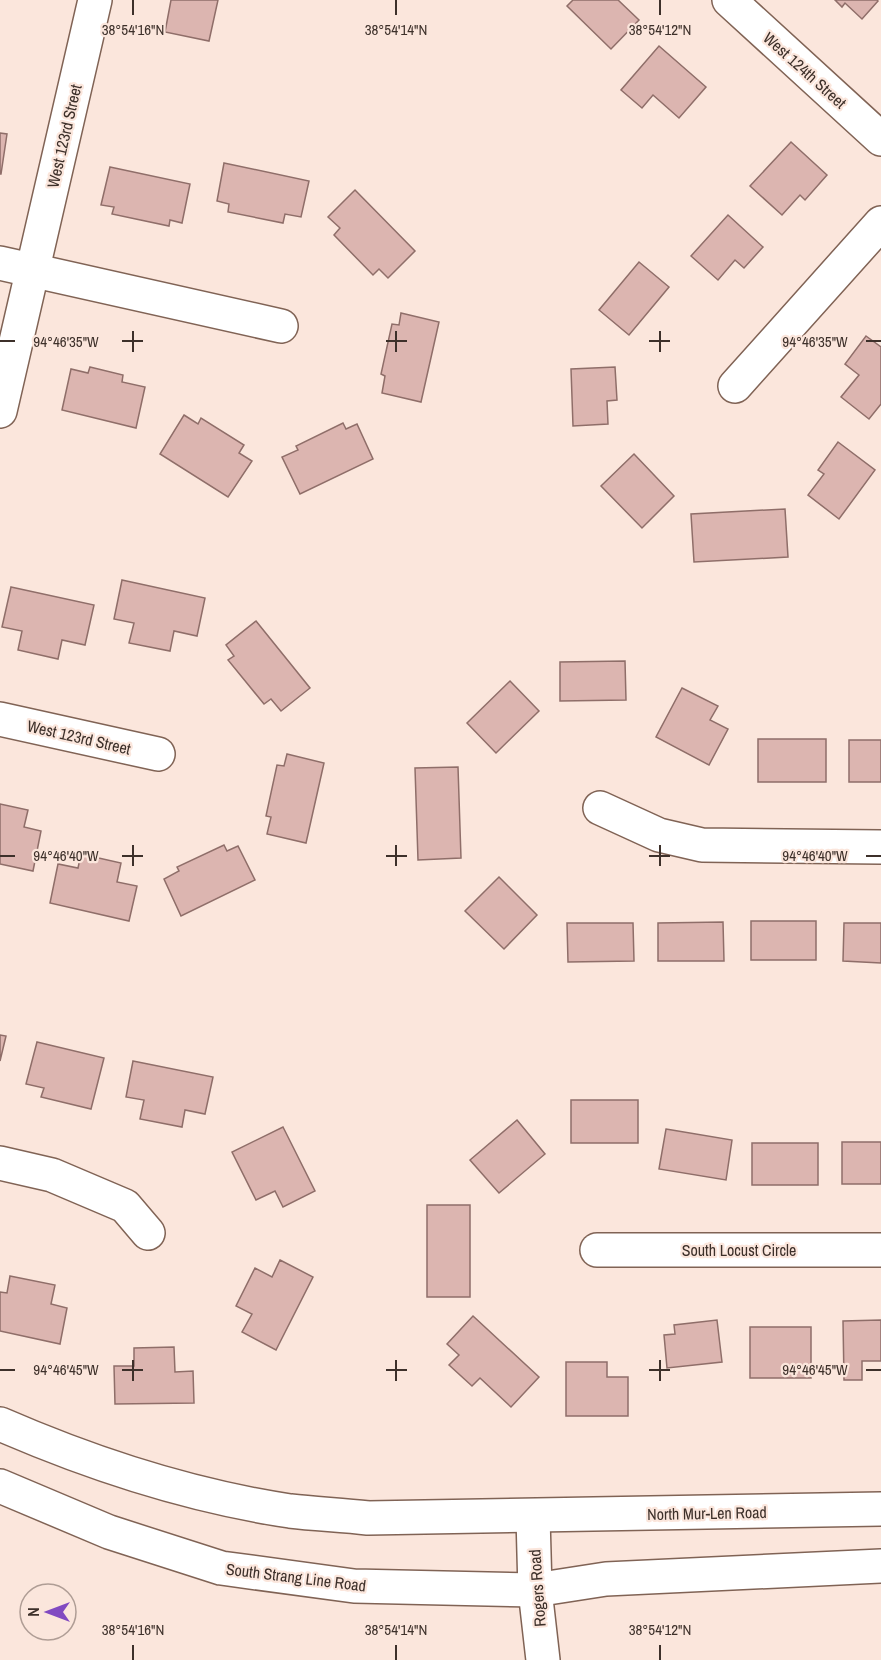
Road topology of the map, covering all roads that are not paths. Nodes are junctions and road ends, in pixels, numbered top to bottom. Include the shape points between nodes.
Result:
1 (95, 0) edge
2 (729, 0) edge
3 (881, 139) edge
4 (881, 223) edge
5 (0, 263) edge
6 (33, 271) junction
7 (281, 326) dead end
8 (735, 386) dead end
9 (0, 411) edge
10 (0, 719) edge
11 (158, 754) dead end
12 (600, 808) dead end
13 (881, 846) edge
14 (0, 1163) edge
15 (148, 1233) dead end
16 (597, 1250) dead end
17 (881, 1250) edge
18 (0, 1424) edge
19 (0, 1486) edge
20 (881, 1509) edge
21 (533, 1516) junction
22 (881, 1566) edge
23 (535, 1590) junction
24 (543, 1660) edge

1 - 6 street, West 123rd Street
2 - 3 street, West 124th Street
4 - 8 street
5 - 6 street
6 - 7 street
6 - 9 street, West 123rd Street
10 - 11 street, West 123rd Street
12 - 13 street via 659,835 702,845
14 - 15 street via 52,1175 125,1206
16 - 17 street, South Locust Circle
18 - 21 street via 58,1449 137,1475 291,1511 368,1518
19 - 23 street, South Strang Line Road via 109,1532 221,1568 354,1586
20 - 21 street, North Mur-Len Road
21 - 23 street, Rogers Road
22 - 23 street via 606,1580
23 - 24 street, Rogers Road

